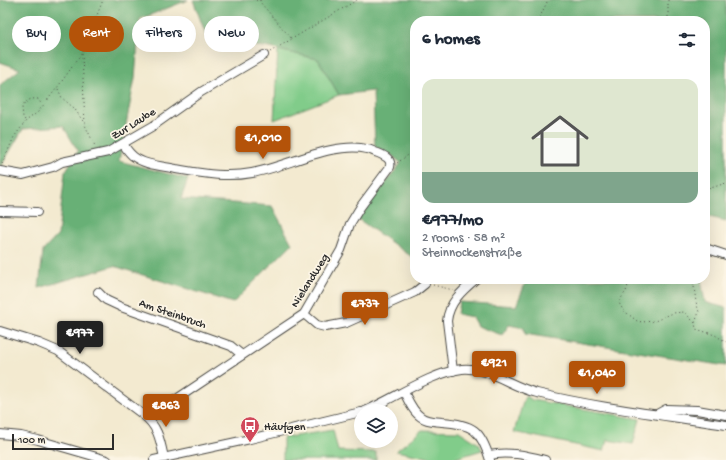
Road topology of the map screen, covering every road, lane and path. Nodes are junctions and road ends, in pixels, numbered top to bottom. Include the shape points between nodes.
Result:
1 (103, 0) edge
2 (256, 0) edge
3 (357, 0) edge
4 (548, 0) edge
5 (668, 0) edge
6 (260, 1) edge
7 (540, 16) edge
8 (668, 16) edge
9 (292, 38) junction
10 (82, 53) junction
11 (264, 55) joint
12 (58, 88) junction
13 (42, 106) junction
14 (26, 121) junction
15 (85, 125) junction
16 (123, 144) junction
17 (98, 154) junction
18 (410, 154) edge
19 (390, 164) junction
20 (0, 171) edge
21 (726, 183) edge
22 (710, 188) edge
23 (0, 210) edge
24 (37, 212) dead end
25 (710, 250) edge
26 (726, 255) edge
27 (425, 284) joint
28 (470, 284) edge
29 (628, 284) edge
30 (694, 284) edge
31 (98, 292) dead end
32 (461, 292) junction
33 (304, 314) junction
34 (695, 323) junction
35 (0, 331) edge
36 (726, 342) edge
37 (242, 355) junction
38 (453, 371) junction
39 (404, 392) junction
40 (379, 404) edge
41 (354, 414) edge
42 (657, 414) junction
43 (726, 415) edge
44 (149, 419) junction
45 (726, 425) edge
46 (0, 434) edge
47 (164, 458) junction
48 (489, 458) edge
49 (107, 460) edge
50 (154, 460) edge
51 (545, 460) edge

1 - 10 path
2 - 6 path
3 - 9 path
4 - 7 path
5 - 8 path
6 - 9 path
9 - 11 path
10 - 12 path
10 - 15 path
11 - 16 street, Zur Laube via 201,92
12 - 13 path
12 - 15 path via 62,98 74,108
13 - 14 path
13 - 14 path via 38,99 27,100 22,107
14 - 20 path via 9,148
15 - 17 path
16 - 17 street, Zur Laube
16 - 19 street via 133,156 149,164 218,176 251,173 340,148 366,148 385,156
17 - 20 street, Zur Laube via 62,162 23,175
18 - 19 path
19 - 33 street, Nielandweg via 360,206 350,224 341,250
21 - 22 path
23 - 24 street
25 - 26 street
27 - 32 path
27 - 33 street via 415,292 346,324 325,327 317,325
28 - 32 street
29 - 34 path via 619,303 623,310 637,321 655,321 673,313 684,312
30 - 34 path via 699,312
31 - 37 street, Am Steinbruch via 106,300 121,307 232,346
32 - 38 street via 450,306 447,315
33 - 37 street, Nielandweg
34 - 36 path via 696,329 715,335
35 - 44 street via 58,351
37 - 44 street, Nielandweg
38 - 39 street via 431,378
38 - 42 street via 485,371 534,393
39 - 40 street
39 - 48 street via 422,418 461,424 474,429 482,440
41 - 47 street
42 - 43 street via 666,409 697,410
42 - 45 street
44 - 47 street via 155,426
46 - 49 street via 32,439
47 - 50 street
48 - 51 street via 498,453 519,454

